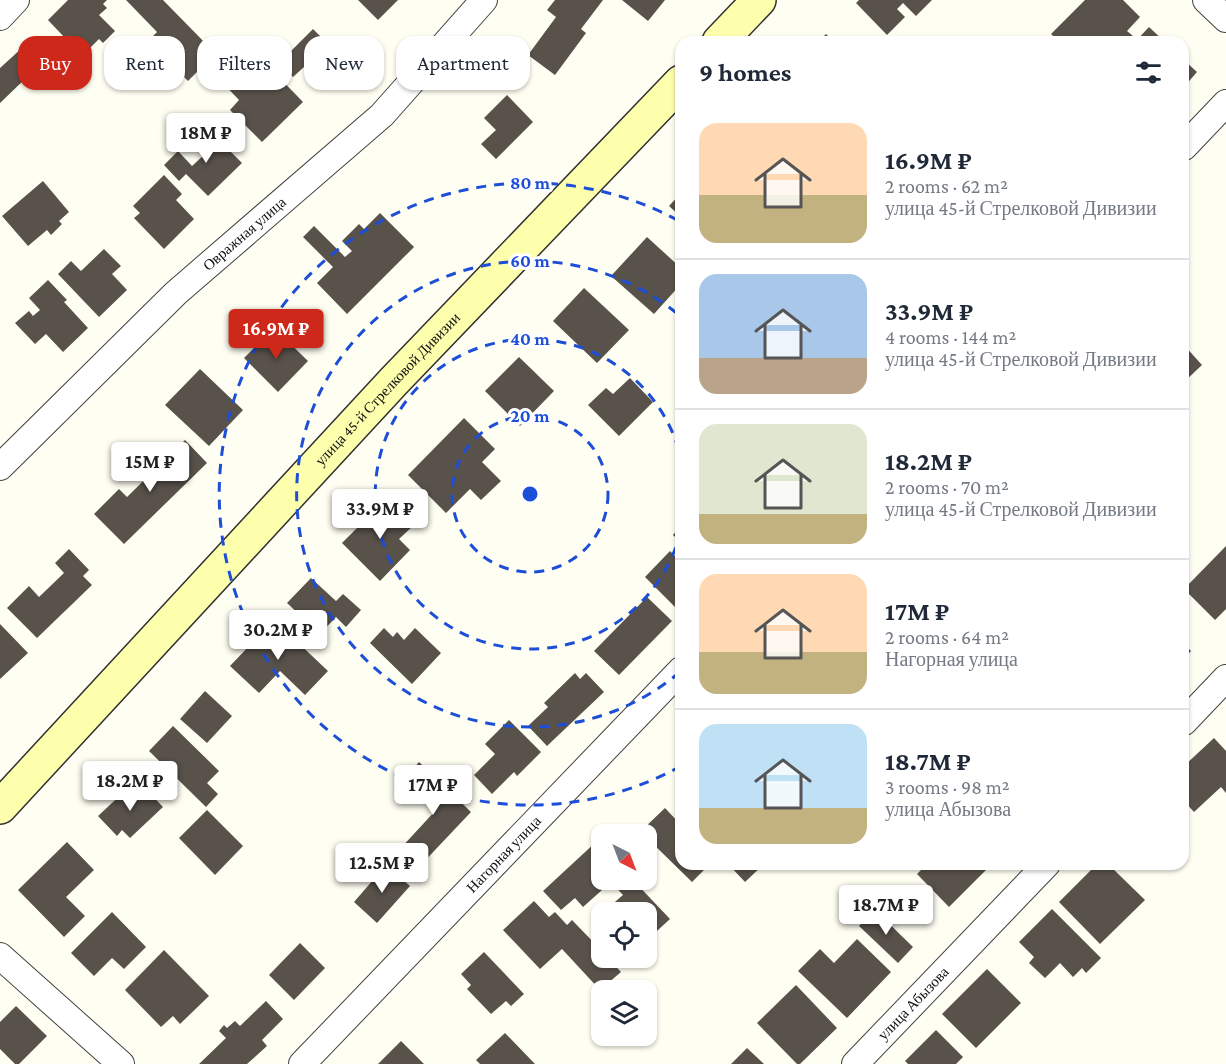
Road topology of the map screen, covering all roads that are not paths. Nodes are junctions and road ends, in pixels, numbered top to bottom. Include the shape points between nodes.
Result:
1 (16, 0) edge
2 (484, 0) edge
3 (759, 0) edge
4 (1206, 0) edge
5 (0, 17) edge
6 (1226, 19) edge
7 (725, 36) edge
8 (675, 88) edge
9 (1226, 103) edge
10 (1189, 142) edge
11 (0, 467) edge
12 (675, 676) edge
13 (1226, 678) edge
14 (1189, 717) edge
15 (0, 807) edge
16 (1041, 870) edge
17 (0, 956) edge
18 (121, 1064) edge
19 (302, 1064) edge
20 (855, 1064) edge

1 - 5 street
2 - 11 street, Овражная улица via 382,115 176,293
3 - 7 main road
4 - 6 street
8 - 15 main road, улица 45-й Стрелковой Дивизии via 394,381
9 - 10 street
12 - 19 street, Нагорная улица
13 - 14 street
16 - 20 street, улица Абызова
17 - 18 street

